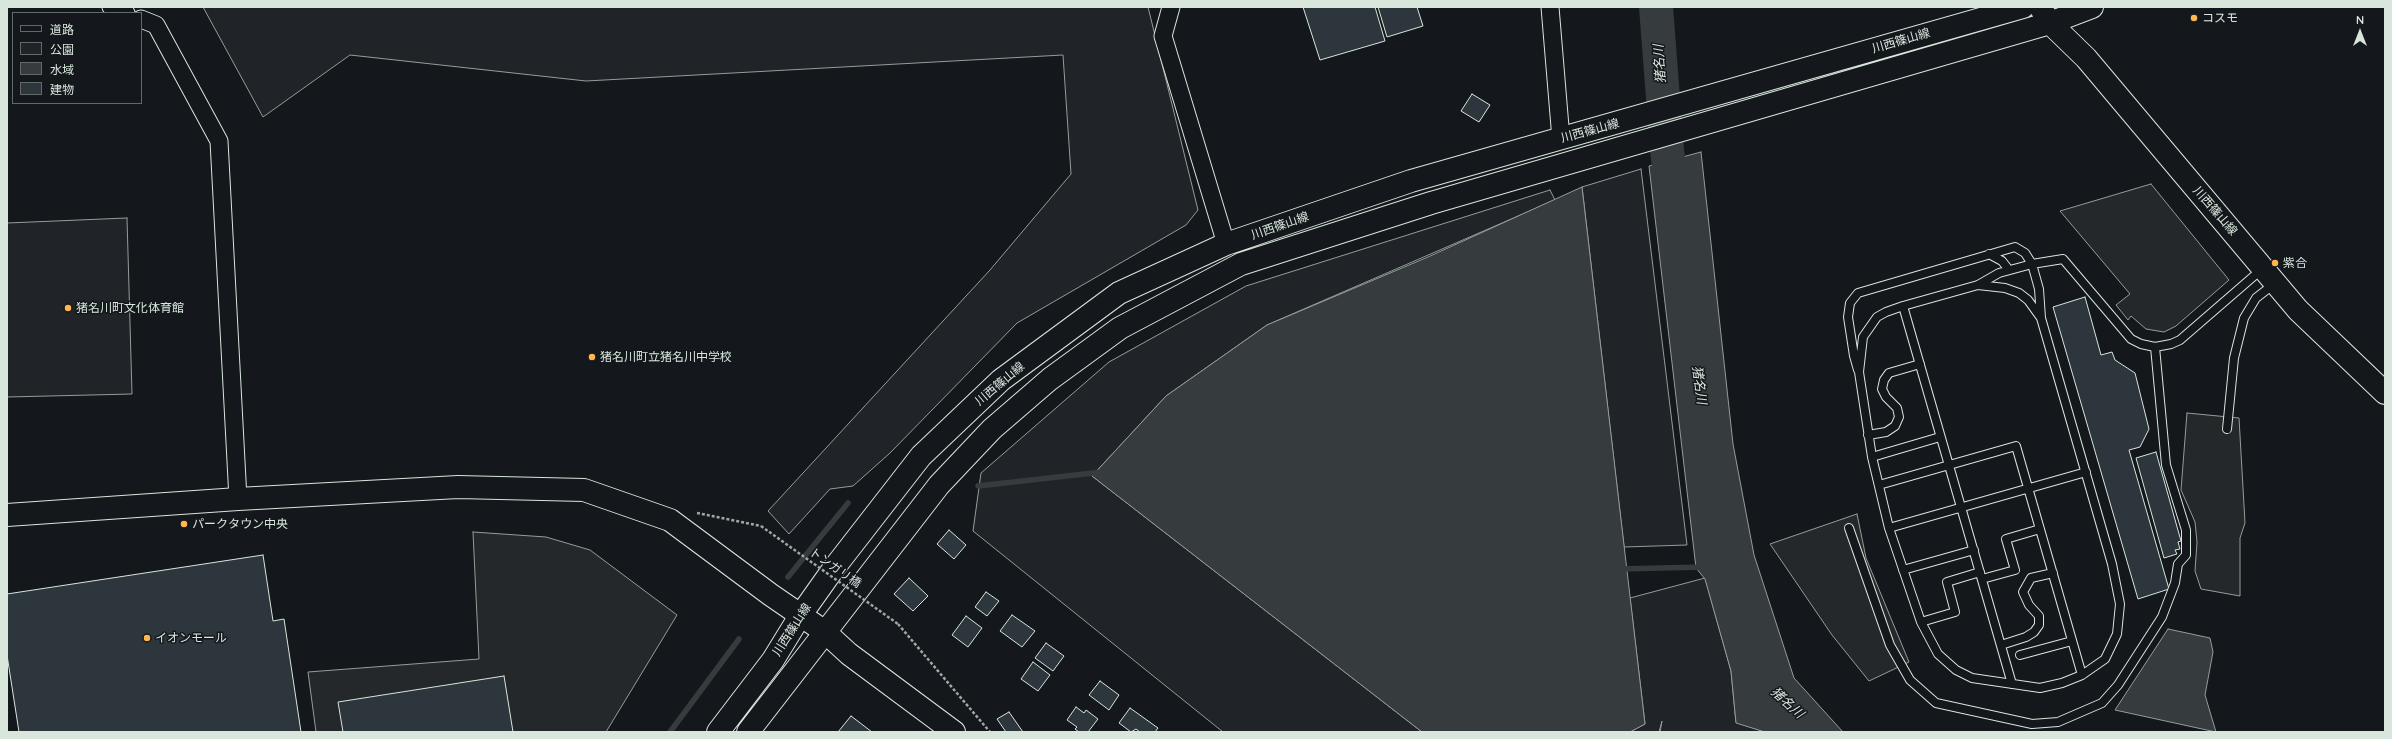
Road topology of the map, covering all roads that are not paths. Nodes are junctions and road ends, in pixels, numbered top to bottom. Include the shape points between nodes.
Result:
1 (111, 7) edge
2 (1171, 7) edge
3 (1550, 7) edge
4 (2023, 7) edge
5 (2092, 7) edge
6 (124, 12) edge
7 (2045, 15) edge
8 (142, 19) edge
9 (1561, 139) junction
10 (1226, 244) junction
11 (1989, 254) junction
12 (2032, 264) junction
13 (2009, 270) junction
14 (2270, 275) junction
15 (1978, 285) junction
16 (1904, 306) junction
17 (2041, 318) junction
18 (2155, 347) junction
19 (1920, 364) junction
20 (1859, 372) junction
21 (2385, 393) edge
22 (2227, 429) dead end
23 (1868, 435) junction
24 (1940, 437) junction
25 (1872, 457) junction
26 (1948, 466) junction
27 (2086, 472) junction
28 (1879, 485) junction
29 (2028, 489) junction
30 (238, 499) junction
31 (1962, 508) junction
32 (7, 515) edge
33 (1848, 528) dead end
34 (1889, 528) junction
35 (2040, 529) junction
36 (1974, 550) junction
37 (1903, 570) junction
38 (2053, 573) junction
39 (1981, 576) junction
40 (800, 616) junction
41 (1922, 622) junction
42 (825, 632) junction
43 (2072, 641) junction
44 (2001, 645) junction
45 (2020, 655) dead end
46 (2082, 675) junction
47 (2012, 684) junction
48 (718, 732) edge
49 (748, 732) edge
50 (954, 732) edge

1 - 6 street
2 - 10 street via 1163,36
3 - 9 street
4 - 9 main road, 川西篠山線
5 - 7 main road
7 - 14 main road, 川西篠山線 via 2086,58
7 - 42 main road, 川西篠山線 via 1731,117 1431,203 1241,264 1120,328 1050,379 987,435 939,485
8 - 30 street via 156,25 219,141
9 - 10 main road, 川西篠山線 via 1411,181
10 - 40 main road, 川西篠山線 via 1119,293 1001,380 922,456
11 - 12 lane via 2015,247 2025,253
11 - 13 lane via 2002,261
11 - 20 lane via 1858,293 1850,303 1848,318
12 - 13 lane
12 - 17 lane via 2039,289
12 - 18 lane via 2063,258 2131,339
13 - 15 lane
14 - 18 lane via 2180,340
14 - 21 main road, 川西篠山線 via 2298,310
14 - 22 lane via 2244,318 2234,358
15 - 16 lane
15 - 17 lane via 2006,288 2019,293 2028,300
16 - 19 lane
16 - 20 lane via 1886,312 1868,328 1863,337
17 - 27 lane
18 - 33 lane via 2166,465 2186,530 2186,555 2178,564 2175,584 2162,616 2118,685 2102,703 2058,722 2032,724 1936,703 1910,680 1890,645
19 - 23 lane via 1889,373 1882,389 1897,408 1899,417 1895,426 1886,432
19 - 24 lane
20 - 23 lane
23 - 25 lane
24 - 25 lane
24 - 26 lane
25 - 28 lane
26 - 28 lane
26 - 29 lane via 2016,446
26 - 31 lane
27 - 29 lane
27 - 46 lane via 2112,564 2120,604 2117,634 2105,659
28 - 34 lane
29 - 31 lane
29 - 35 lane
30 - 32 main road
30 - 40 main road via 458,487 584,490 670,520
31 - 34 lane
31 - 36 lane
34 - 37 lane
35 - 38 lane
35 - 39 lane via 2006,539 2015,570
36 - 37 lane
36 - 39 lane
37 - 41 lane
38 - 43 lane
38 - 44 lane via 2031,578 2023,592 2029,605 2039,616 2039,625 2034,632
39 - 41 lane via 1947,582 1955,612
39 - 44 lane
40 - 42 main road
40 - 48 main road, 川西篠山線 via 773,660
41 - 47 lane via 1938,654 1956,670 1972,678
42 - 49 main road, 川西篠山線
42 - 50 main road via 849,654
43 - 45 lane
43 - 46 lane
44 - 47 lane
46 - 47 lane via 2040,688

